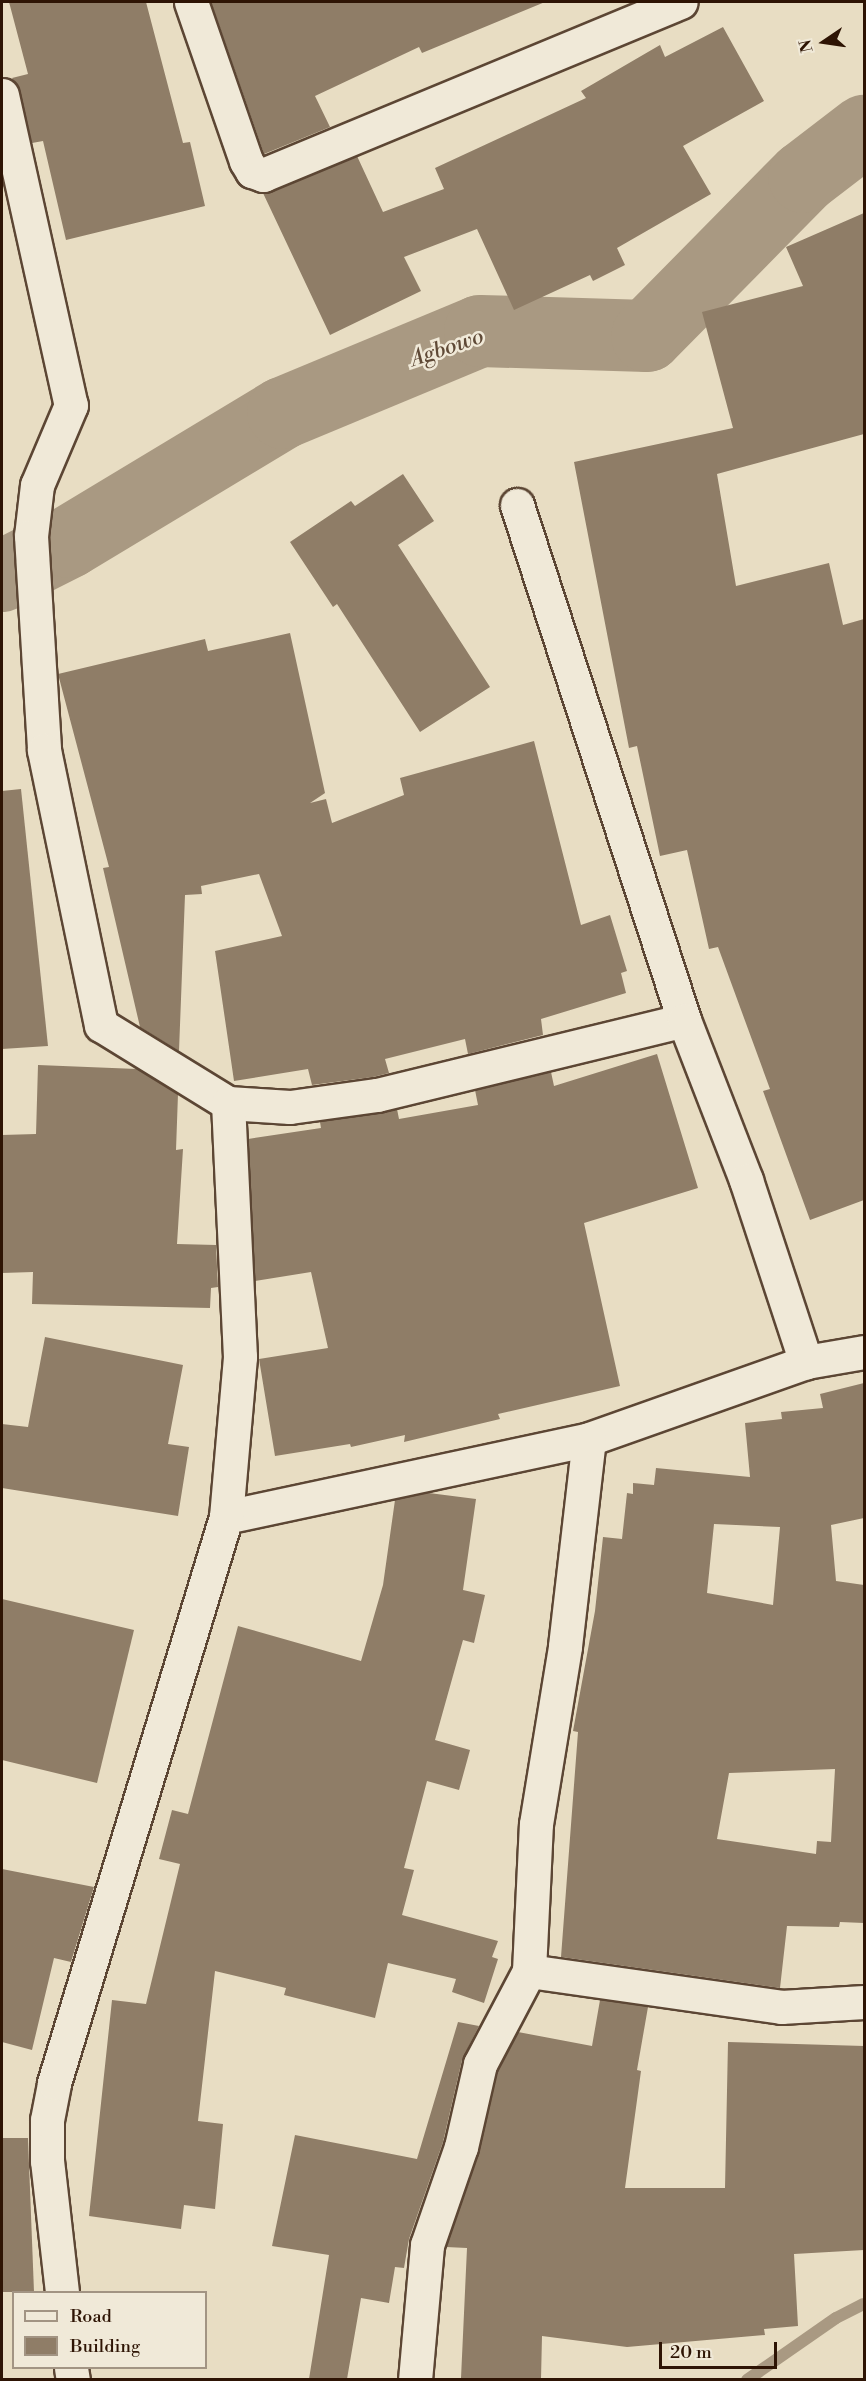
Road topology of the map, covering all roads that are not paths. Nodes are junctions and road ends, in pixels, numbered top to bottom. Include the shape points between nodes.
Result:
1 (191, 2) edge
2 (681, 2) edge
3 (2, 95) edge
4 (517, 505) dead end
5 (684, 1020) junction
6 (228, 1103) junction
7 (864, 1352) edge
8 (806, 1362) junction
9 (589, 1439) junction
10 (226, 1517) junction
11 (529, 1971) junction
12 (864, 2002) edge
13 (62, 2291) edge
14 (414, 2379) edge

1 - 2 street via 246,161 252,171 263,174
3 - 6 street via 71,405 37,485 31,536 44,750 83,930 96,1017 113,1035 202,1084
4 - 5 street
5 - 6 street via 377,1095 290,1107
5 - 8 street via 746,1180
6 - 10 street via 240,1357
7 - 8 street
8 - 9 street
9 - 10 street
9 - 11 street via 565,1646 536,1824
10 - 13 street via 54,2083 47,2120 47,2161
11 - 12 street via 781,2007
11 - 14 street via 480,2064 462,2147 427,2245

